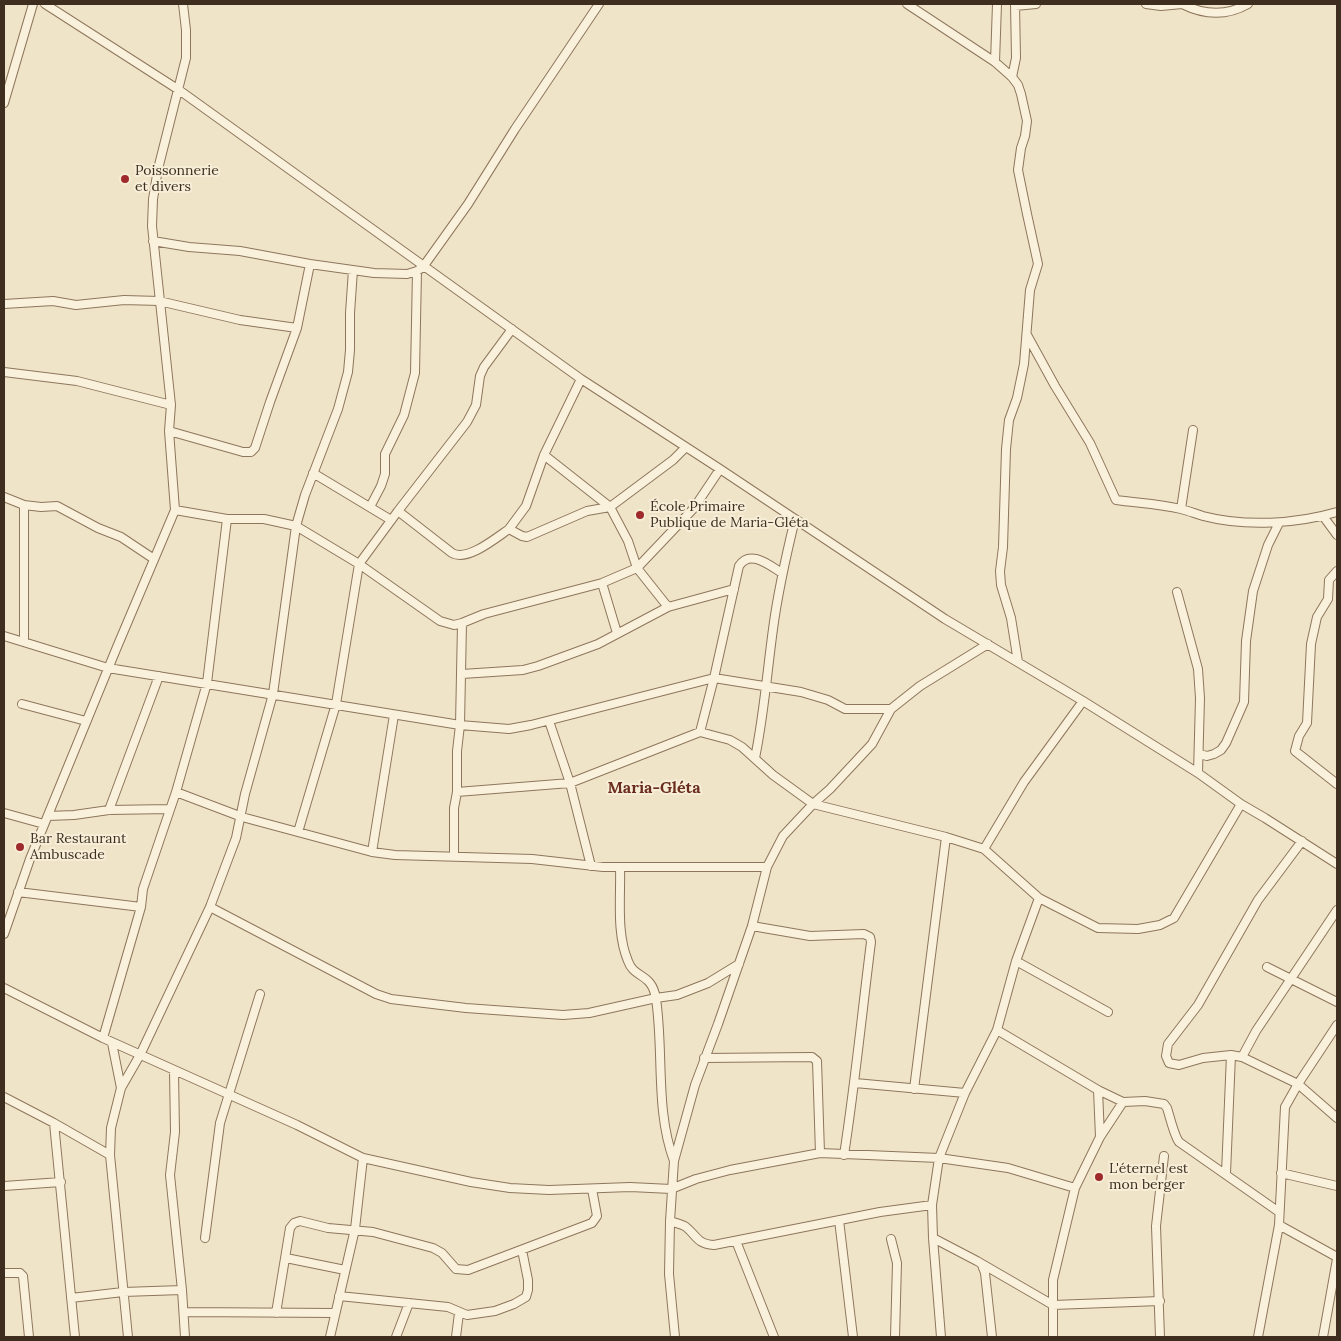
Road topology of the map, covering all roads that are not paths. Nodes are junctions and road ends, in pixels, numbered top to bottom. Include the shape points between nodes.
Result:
1 (34, 4) edge
2 (45, 4) edge
3 (183, 4) edge
4 (599, 4) edge
5 (907, 4) edge
6 (997, 4) edge
7 (1036, 4) edge
8 (1146, 4) edge
9 (1182, 4) edge
10 (1248, 4) edge
11 (1015, 5) edge
12 (995, 62) junction
13 (1012, 77) junction
14 (178, 90) junction
15 (4, 103) edge
16 (153, 241) junction
17 (310, 264) junction
18 (420, 269) junction
19 (353, 270) junction
20 (159, 301) junction
21 (4, 304) edge
22 (297, 328) junction
23 (512, 329) junction
24 (1027, 336) junction
25 (4, 372) edge
26 (581, 379) junction
27 (171, 405) junction
28 (1193, 430) dead end
29 (170, 431) junction
30 (685, 448) junction
31 (544, 455) junction
32 (720, 469) junction
33 (313, 473) junction
34 (4, 497) edge
35 (24, 505) junction
36 (610, 506) junction
37 (370, 507) junction
38 (1181, 509) junction
39 (175, 510) junction
40 (398, 511) junction
41 (1337, 512) edge
42 (1323, 516) junction
43 (227, 519) junction
44 (796, 519) junction
45 (391, 520) junction
46 (1279, 523) junction
47 (296, 526) junction
48 (509, 529) junction
49 (1337, 536) edge
50 (154, 559) junction
51 (359, 564) junction
52 (637, 568) junction
53 (1337, 571) edge
54 (782, 573) junction
55 (602, 583) junction
56 (734, 589) junction
57 (1177, 592) dead end
58 (668, 607) junction
59 (462, 623) junction
60 (617, 633) junction
61 (4, 636) edge
62 (24, 642) junction
63 (988, 644) junction
64 (1018, 662) junction
65 (108, 668) junction
66 (462, 674) junction
67 (159, 676) junction
68 (714, 678) junction
69 (207, 683) junction
70 (767, 686) junction
71 (273, 694) junction
72 (1083, 701) junction
73 (22, 704) dead end
74 (336, 704) junction
75 (891, 709) junction
76 (394, 715) junction
77 (86, 721) junction
78 (549, 721) junction
79 (460, 725) junction
80 (700, 732) junction
81 (1198, 754) junction
82 (755, 758) junction
83 (1198, 773) junction
84 (570, 783) junction
85 (1337, 784) edge
86 (176, 792) junction
87 (457, 792) junction
88 (813, 804) junction
89 (1241, 804) junction
90 (170, 809) junction
91 (109, 810) junction
92 (4, 813) edge
93 (48, 816) junction
94 (242, 817) junction
95 (44, 824) junction
96 (298, 832) junction
97 (946, 837) junction
98 (1302, 841) junction
99 (984, 849) junction
100 (372, 852) junction
101 (454, 856) junction
102 (1337, 864) edge
103 (591, 866) junction
104 (767, 866) junction
105 (620, 867) junction
106 (18, 892) junction
107 (1039, 898) junction
108 (141, 907) junction
109 (210, 907) junction
110 (1337, 910) edge
111 (752, 926) junction
112 (4, 934) edge
113 (1016, 961) junction
114 (739, 964) junction
115 (1267, 967) dead end
116 (1290, 979) junction
117 (4, 988) edge
118 (260, 994) dead end
119 (656, 998) junction
120 (1337, 1002) edge
121 (1108, 1012) dead end
122 (1337, 1025) edge
123 (997, 1030) junction
124 (103, 1038) junction
125 (112, 1043) junction
126 (140, 1055) junction
127 (1231, 1055) junction
128 (1242, 1057) junction
129 (704, 1058) junction
130 (174, 1071) junction
131 (856, 1083) junction
132 (1298, 1084) junction
133 (121, 1088) junction
134 (914, 1089) junction
135 (1098, 1090) junction
136 (965, 1093) junction
137 (228, 1094) junction
138 (4, 1097) edge
139 (1123, 1102) junction
140 (1337, 1118) edge
141 (54, 1123) junction
142 (1100, 1136) junction
143 (820, 1153) junction
144 (110, 1155) junction
145 (844, 1155) junction
146 (1164, 1156) dead end
147 (363, 1158) junction
148 (939, 1158) junction
149 (674, 1161) junction
150 (1226, 1173) junction
151 (1281, 1173) junction
152 (61, 1182) junction
153 (4, 1186) edge
154 (1337, 1186) edge
155 (592, 1188) junction
156 (1075, 1188) junction
157 (671, 1189) junction
158 (932, 1205) junction
159 (1279, 1212) junction
160 (839, 1220) junction
161 (670, 1221) junction
162 (1279, 1225) junction
163 (356, 1229) junction
164 (204, 1238) dead end
165 (932, 1238) junction
166 (891, 1239) dead end
167 (736, 1241) junction
168 (522, 1250) junction
169 (286, 1258) junction
170 (1337, 1258) edge
171 (982, 1265) junction
172 (345, 1270) junction
173 (4, 1273) edge
174 (182, 1290) junction
175 (123, 1292) junction
176 (339, 1296) junction
177 (71, 1298) junction
178 (1160, 1301) junction
179 (409, 1303) junction
180 (1053, 1305) junction
181 (184, 1312) junction
182 (276, 1313) junction
183 (335, 1313) junction
184 (459, 1313) junction
185 (29, 1337) edge
186 (75, 1337) edge
187 (128, 1337) edge
188 (185, 1337) edge
189 (330, 1337) edge
190 (396, 1337) edge
191 (456, 1337) edge
192 (675, 1337) edge
193 (774, 1337) edge
194 (853, 1337) edge
195 (895, 1337) edge
196 (941, 1337) edge
197 (992, 1337) edge
198 (1053, 1337) edge
199 (1160, 1337) edge
200 (1258, 1337) edge
201 (1323, 1337) edge

1 - 15 street
2 - 14 street
3 - 14 street via 186,58
4 - 18 street via 468,204
5 - 12 street
6 - 12 street
7 - 11 street
8 - 9 street
9 - 10 street via 1194,10 1221,13
11 - 13 street via 1016,58
12 - 13 street
13 - 24 street via 1021,94 1027,122 1018,170 1038,260 1030,290
14 - 16 street via 153,199
14 - 18 street
16 - 17 street via 240,251
16 - 20 street
17 - 19 street
17 - 22 street
18 - 19 street via 397,274
18 - 23 street
18 - 37 street via 415,373 404,415 385,454 381,486
19 - 33 street via 348,372 338,409
20 - 21 street via 124,300 76,306 53,301
20 - 22 street via 240,320
20 - 27 street
22 - 29 street via 251,452
23 - 26 street
23 - 40 street via 484,367 472,414
24 - 38 street via 1090,442 1116,500
24 - 64 street via 1017,398 1009,420 1000,572
25 - 27 street via 77,381
26 - 30 street
26 - 31 street
27 - 29 street
28 - 38 street
29 - 39 street
30 - 32 street
30 - 36 street
31 - 36 street
31 - 48 street via 526,506
32 - 44 street
32 - 52 street via 694,508
33 - 37 street
33 - 47 street
34 - 35 street
35 - 50 street via 56,506 121,537
35 - 62 street
36 - 48 street via 587,511 527,537
36 - 52 street
37 - 45 street
38 - 46 street via 1223,519
39 - 43 street
39 - 50 street
40 - 45 street
40 - 48 street via 456,556 472,552
41 - 42 street
42 - 46 street
42 - 49 street
43 - 47 street via 264,519
43 - 69 street
44 - 54 street
44 - 63 street via 945,620
45 - 51 street
46 - 81 street via 1253,591 1246,641 1244,702 1221,750 1206,756
47 - 51 street
47 - 71 street
50 - 65 street
51 - 59 street via 440,621 454,625
51 - 74 street
52 - 55 street
52 - 58 street
53 - 85 street via 1329,580 1328,599 1317,617 1311,644 1307,723 1295,750
54 - 56 street via 750,558 738,566
54 - 70 street
55 - 59 street via 484,614
55 - 60 street
56 - 58 street
56 - 68 street
57 - 81 street via 1198,669
58 - 60 street
59 - 66 street
60 - 66 street via 538,666
61 - 62 street
62 - 65 street
63 - 64 street
63 - 75 street via 920,686
64 - 72 street
65 - 67 street
65 - 77 street
66 - 79 street
67 - 69 street
67 - 91 street
68 - 70 street
68 - 78 street
68 - 80 street
69 - 71 street
69 - 86 street
70 - 75 street via 828,700 844,709
70 - 82 street
71 - 74 street
71 - 94 street via 245,794
72 - 83 street
72 - 99 street via 1024,782
73 - 77 street
74 - 76 street
74 - 96 street
75 - 88 street via 872,744
76 - 79 street
76 - 100 street
77 - 93 street
78 - 79 street via 508,729
78 - 84 street
79 - 87 street
80 - 82 street via 730,740
80 - 84 street
81 - 83 street
82 - 88 street
83 - 89 street
84 - 87 street
84 - 103 street
86 - 90 street
86 - 94 street
87 - 101 street
88 - 97 street
88 - 104 street via 783,836
89 - 98 street
89 - 107 street via 1168,923 1138,929 1098,928
90 - 91 street
90 - 108 street via 143,889
91 - 93 street
92 - 95 street
93 - 95 street
94 - 96 street
94 - 109 street
95 - 106 street
96 - 100 street
97 - 99 street
97 - 134 street
98 - 102 street
98 - 127 street via 1258,900 1198,1005 1168,1044 1166,1056 1169,1063 1179,1065
99 - 107 street
100 - 101 street
101 - 103 street via 532,859
103 - 105 street
104 - 105 street
104 - 111 street
105 - 119 street via 621,930 625,955 632,968 649,980
106 - 108 street
106 - 112 street
107 - 113 street
108 - 124 street
109 - 119 street via 376,994 392,999 563,1015
109 - 126 street
110 - 116 street
111 - 114 street
111 - 131 street via 810,936 864,934 870,937
113 - 121 street
113 - 123 street
114 - 119 street via 694,989
114 - 129 street
115 - 116 street
116 - 120 street
116 - 128 street
117 - 124 street
118 - 137 street
119 - 149 street via 662,1094
122 - 132 street
123 - 135 street
123 - 136 street
124 - 125 street
125 - 126 street
125 - 133 street
126 - 130 street
126 - 133 street
127 - 128 street
127 - 150 street
128 - 132 street
129 - 143 street via 814,1058
129 - 149 street
130 - 137 street
130 - 174 street via 175,1132 170,1175
131 - 134 street
131 - 145 street
132 - 140 street
132 - 151 street via 1285,1107
133 - 144 street via 111,1128
134 - 136 street
135 - 139 street
135 - 142 street
136 - 148 street
137 - 147 street via 298,1124
137 - 164 street via 220,1123
138 - 141 street
139 - 142 street
139 - 150 street via 1164,1104 1179,1142
141 - 144 street
141 - 152 street
142 - 156 street
143 - 145 street
143 - 157 street via 730,1170
144 - 175 street
145 - 148 street
146 - 178 street via 1156,1226
147 - 155 street via 510,1188
147 - 163 street
148 - 156 street via 1008,1168
148 - 158 street
149 - 157 street
150 - 159 street
151 - 154 street
151 - 159 street
152 - 153 street
152 - 177 street
155 - 157 street
155 - 168 street via 597,1216 592,1223
156 - 180 street via 1052,1280
157 - 161 street
158 - 160 street
158 - 165 street
159 - 162 street
160 - 167 street
160 - 194 street
161 - 167 street via 686,1227 707,1245
161 - 192 street via 669,1274
162 - 170 street
162 - 200 street
163 - 168 street via 433,1248 460,1270
163 - 169 street via 328,1228 300,1221 294,1223 290,1228
163 - 172 street
165 - 171 street
165 - 196 street
166 - 195 street via 897,1263
167 - 193 street
168 - 184 street via 528,1280 526,1297 495,1311 467,1316
169 - 172 street
169 - 182 street
170 - 201 street
171 - 180 street
171 - 197 street
172 - 176 street
173 - 185 street via 23,1276
174 - 175 street
174 - 181 street
175 - 177 street
175 - 187 street
176 - 179 street
176 - 183 street
177 - 186 street
178 - 180 street
178 - 199 street
179 - 184 street via 448,1307
179 - 190 street
180 - 198 street
181 - 182 street
181 - 188 street
182 - 183 street
183 - 189 street
184 - 191 street

